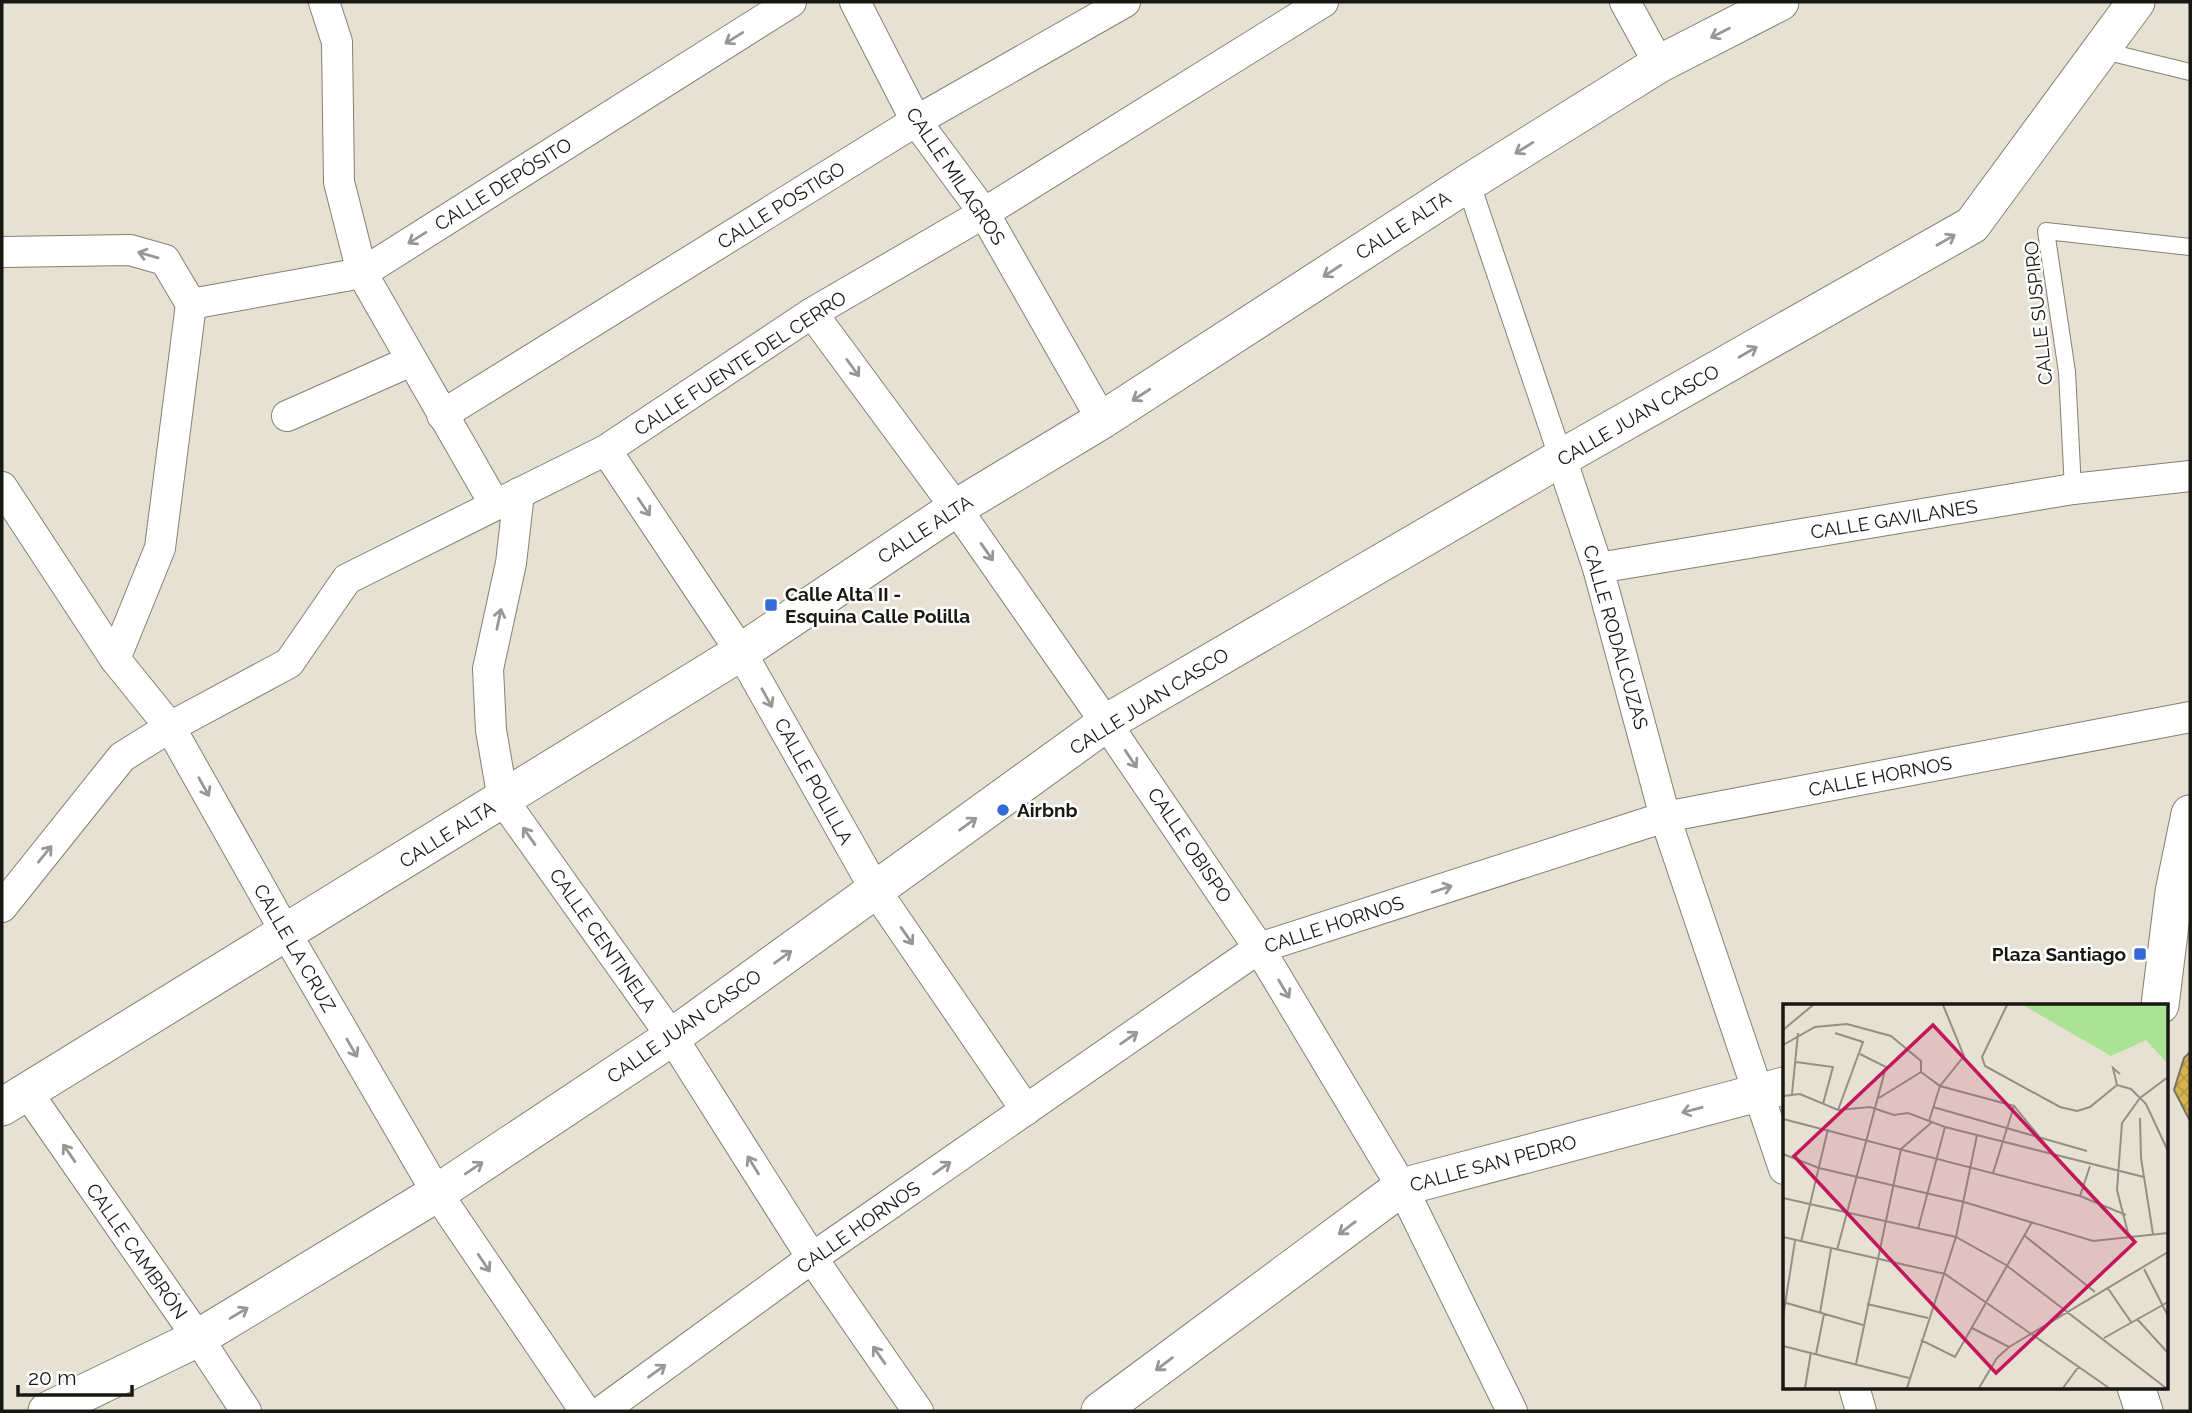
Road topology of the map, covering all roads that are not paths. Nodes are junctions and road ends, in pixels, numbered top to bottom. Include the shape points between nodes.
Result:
1 (324, 2) edge
2 (792, 2) edge
3 (855, 2) edge
4 (1125, 2) edge
5 (1308, 2) edge
6 (1323, 2) edge
7 (1625, 2) edge
8 (1780, 2) edge
9 (2131, 4) edge
10 (2100, 50) junction
11 (1659, 64) junction
12 (2190, 72) edge
13 (916, 121) junction
14 (1468, 183) junction
15 (984, 213) junction
16 (2190, 247) edge
17 (2, 252) edge
18 (362, 273) junction
19 (191, 304) junction
20 (812, 313) junction
21 (411, 361) junction
22 (442, 415) junction
23 (287, 416) dead end
24 (1102, 420) junction
25 (606, 450) junction
26 (1561, 458) junction
27 (2190, 476) edge
28 (2, 487) edge
29 (2073, 489) junction
30 (507, 499) junction
31 (956, 508) junction
32 (1598, 568) junction
33 (741, 652) junction
34 (115, 660) junction
35 (2190, 717) edge
36 (1106, 723) junction
37 (170, 727) junction
38 (503, 800) junction
39 (2190, 814) edge
40 (1665, 817) junction
41 (2190, 874) edge
42 (876, 891) junction
43 (2, 907) edge
44 (285, 933) junction
45 (2190, 944) edge
46 (1259, 948) junction
47 (2162, 1001) edge
48 (672, 1037) junction
49 (1771, 1089) edge
50 (14, 1100) edge
51 (1026, 1110) junction
52 (1783, 1163) edge
53 (1402, 1187) junction
54 (437, 1193) junction
55 (812, 1258) junction
56 (198, 1338) junction
57 (1854, 1388) edge
58 (2136, 1388) edge
59 (47, 1411) edge
60 (246, 1411) edge
61 (585, 1411) edge
62 (602, 1411) edge
63 (918, 1411) edge
64 (1100, 1411) edge
65 (1512, 1411) edge
66 (1861, 1411) edge
67 (2144, 1411) edge

1 - 18 street via 337,42 339,182
2 -> 18 street, CALLE DEPÓSITO
3 - 13 street, CALLE MILAGROS
4 - 13 street, CALLE POSTIGO
5 - 6 street
6 - 15 street, CALLE FUENTE DEL CERRO
7 - 11 street
8 -> 11 street, CALLE ALTA
9 - 10 street, CALLE JUAN CASCO
10 - 12 lane
26 -> 10 street, CALLE JUAN CASCO via 1972,225
11 -> 14 street, CALLE ALTA
13 - 15 street, CALLE MILAGROS
13 - 22 street, CALLE POSTIGO
14 -> 24 street, CALLE ALTA
14 - 26 street, CALLE RODALCUZAS
15 - 20 street, CALLE FUENTE DEL CERRO
15 - 24 street, CALLE MILAGROS
16 - 29 lane, CALLE SUSPIRO via 2046,231 2067,372
19 -> 17 street via 165,260 130,250
18 - 19 street, CALLE DEPÓSITO
18 - 21 street
19 - 34 street via 160,548
20 - 25 street, CALLE FUENTE DEL CERRO
20 -> 31 street, CALLE OBISPO
21 - 22 street
21 - 23 street
22 - 30 street
24 - 31 street, CALLE ALTA
25 - 30 street, CALLE FUENTE DEL CERRO
25 -> 33 street, CALLE POLILLA
26 - 32 street, CALLE RODALCUZAS
26 - 36 street, CALLE JUAN CASCO
27 - 29 street, CALLE GAVILANES
28 - 34 street, CALLE LA CRUZ
29 - 32 street, CALLE GAVILANES
30 - 37 street, CALLE FUENTE DEL CERRO via 347,579 289,663
38 -> 30 street, CALLE CENTINELA via 491,730 488,669 511,564
31 - 33 street, CALLE ALTA
31 -> 36 street, CALLE OBISPO
32 - 40 street, CALLE RODALCUZAS
33 - 38 street, CALLE ALTA
33 -> 42 street, CALLE POLILLA
34 - 37 street, CALLE LA CRUZ
35 - 40 street, CALLE HORNOS
42 -> 36 street, CALLE JUAN CASCO
36 -> 46 street, CALLE OBISPO
43 -> 37 street, CALLE FUENTE DEL CERRO via 122,757
37 -> 44 street, CALLE LA CRUZ
38 - 44 street, CALLE ALTA
48 -> 38 street, CALLE CENTINELA
39 - 47 street via 2174,892
46 -> 40 street, CALLE HORNOS
40 - 49 street, CALLE RODALCUZAS
41 - 45 street via 2186,875 2181,918
48 -> 42 street, CALLE JUAN CASCO
42 -> 51 street, CALLE POLILLA
44 - 50 street, CALLE ALTA
44 -> 54 street, CALLE LA CRUZ
51 -> 46 street, CALLE HORNOS
46 -> 53 street, CALLE OBISPO
54 -> 48 street, CALLE JUAN CASCO
55 -> 48 street, CALLE CENTINELA
49 - 52 street, CALLE RODALCUZAS
49 -> 53 street, CALLE SAN PEDRO
56 -> 50 street, CALLE CAMBRÓN
55 -> 51 street, CALLE HORNOS
53 -> 64 street, CALLE SAN PEDRO
53 - 65 street, CALLE OBISPO
56 -> 54 street, CALLE JUAN CASCO
54 -> 61 street, CALLE LA CRUZ
62 -> 55 street, CALLE HORNOS
63 -> 55 street, CALLE CENTINELA
56 - 59 street, CALLE JUAN CASCO
56 - 60 street, CALLE CAMBRÓN
57 - 66 street
58 - 67 street

